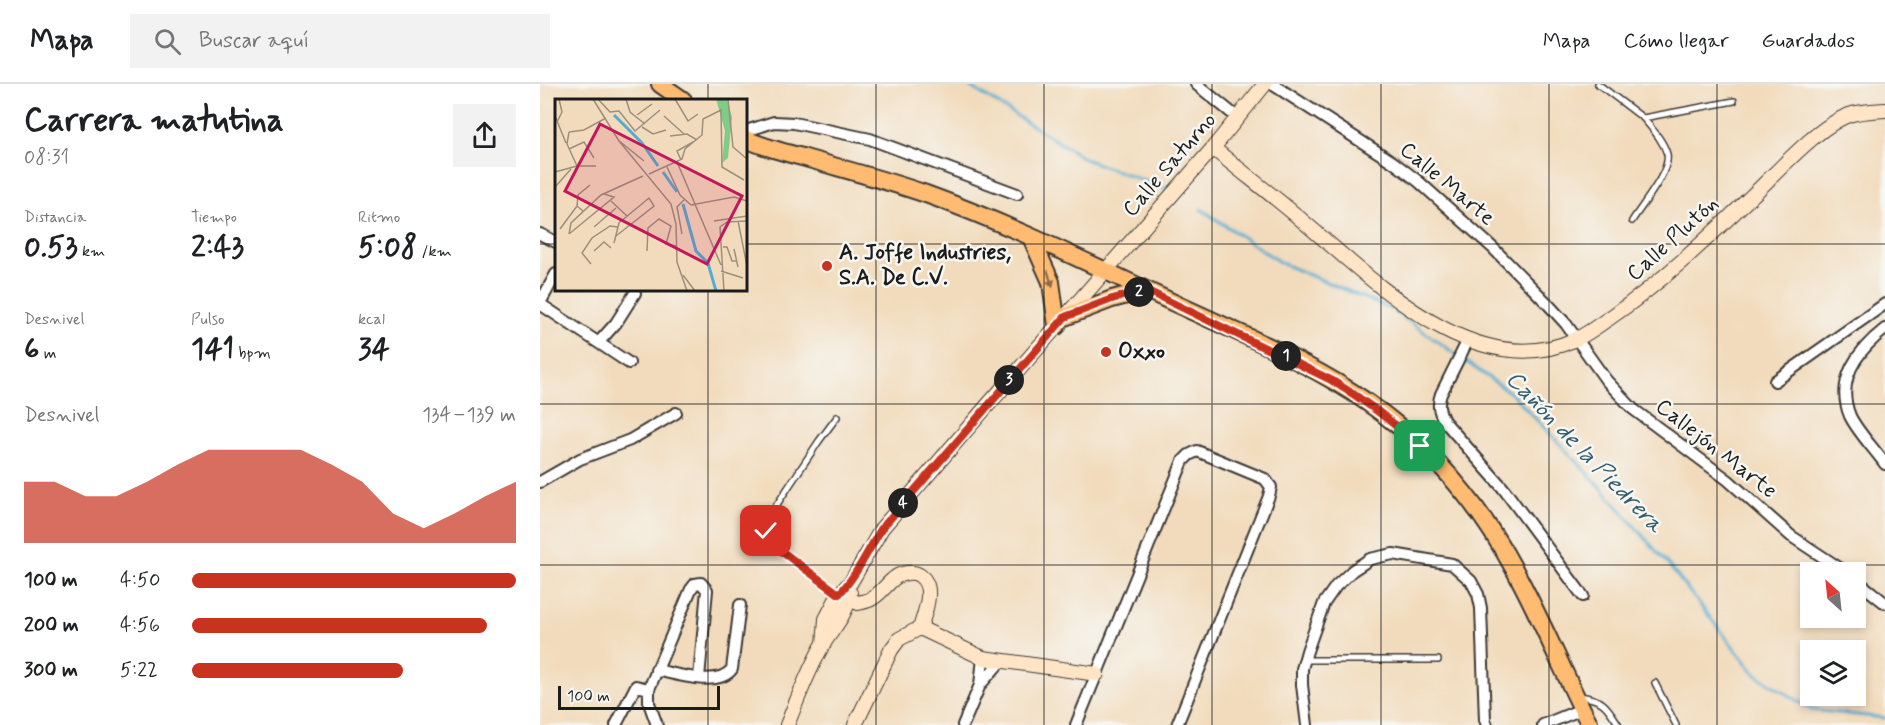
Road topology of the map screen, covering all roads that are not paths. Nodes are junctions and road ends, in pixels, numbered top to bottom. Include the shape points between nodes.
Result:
1 (660, 84) edge
2 (1196, 84) edge
3 (1264, 84) edge
4 (1272, 84) edge
5 (1598, 84) edge
6 (678, 99) edge
7 (1734, 100) dead end
8 (1885, 110) edge
9 (1238, 118) junction
10 (1643, 118) junction
11 (747, 131) edge
12 (747, 139) edge
13 (1213, 148) junction
14 (1017, 194) dead end
15 (1632, 221) dead end
16 (540, 234) edge
17 (1031, 237) junction
18 (555, 242) edge
19 (1105, 270) junction
20 (555, 276) edge
21 (1146, 290) junction
22 (634, 293) dead end
23 (540, 304) edge
24 (1884, 308) edge
25 (1061, 322) junction
26 (1885, 329) edge
27 (1577, 339) junction
28 (599, 342) junction
29 (1465, 346) junction
30 (629, 363) dead end
31 (1775, 381) dead end
32 (676, 413) dead end
33 (837, 417) dead end
34 (1885, 465) edge
35 (540, 482) edge
36 (1830, 562) edge
37 (1866, 588) edge
38 (1583, 596) dead end
39 (844, 597) junction
40 (1885, 603) edge
41 (740, 605) dead end
42 (920, 628) junction
43 (899, 639) junction
44 (983, 658) junction
45 (1305, 660) junction
46 (1438, 660) dead end
47 (1001, 661) junction
48 (656, 670) junction
49 (1097, 674) junction
50 (699, 678) junction
51 (1655, 683) dead end
52 (980, 685) junction
53 (649, 689) junction
54 (1585, 716) edge
55 (616, 725) edge
56 (657, 725) edge
57 (787, 725) edge
58 (855, 725) edge
59 (865, 725) edge
60 (963, 725) edge
61 (1076, 725) edge
62 (1177, 725) edge
63 (1307, 725) edge
64 (1487, 725) edge
65 (1543, 725) edge
66 (1619, 725) edge
67 (1676, 725) edge

1 - 6 main road
2 - 9 street
3 - 9 street, Calle Saturno
4 - 27 street, Calle Marte via 1418,181 1492,248
5 - 10 lane
7 - 10 lane
8 - 27 street, Calle Plutón via 1850,115 1819,135 1642,296
9 - 13 street, Calle Saturno
10 - 15 lane via 1660,139 1667,156 1666,169
11 - 14 street via 774,122 794,123 870,138
12 - 17 main road via 903,186
13 - 19 street, Calle Saturno
13 - 29 street, Calle Plutón via 1348,261
16 - 18 street
17 - 19 main road
17 -> 25 main road via 1051,282
19 - 21 main road
19 - 25 street, Calle Saturno
20 - 23 street
21 - 25 main road via 1105,301
21 - 54 main road via 1354,393 1420,446 1464,492 1502,546
22 - 28 street
23 - 28 street
24 - 31 street
25 - 39 street, Calle Saturno via 882,528
26 - 34 street via 1854,361 1846,379 1845,397 1850,417
27 - 29 street, Calle Plutón via 1537,350
27 - 36 street, Callejón Marte via 1633,409 1728,480 1791,536
28 - 30 street
29 - 38 street via 1438,402 1444,421 1503,488
32 - 35 street via 630,440 580,459
33 - 39 lane via 768,518 766,531 769,542
37 - 40 street
39 - 42 street via 858,603 872,599 897,576 914,573 927,585
39 - 57 street, Calle Saturno via 826,619 824,644
41 - 50 street via 732,669 721,678
42 - 43 street
42 - 44 street
43 - 58 street via 884,661
43 - 59 street via 893,663
44 - 47 street
44 - 52 street
45 - 46 lane
45 - 63 street via 1302,685
45 - 64 street via 1324,603 1353,570 1370,559 1393,554 1452,564 1471,581 1478,594
47 - 49 street
47 - 52 street
48 - 50 street
48 - 50 street via 691,589 701,583 707,590
48 - 53 street
49 - 61 street
49 - 62 street via 1188,454 1197,451 1265,479 1271,487 1269,496
51 - 67 lane
52 - 60 street
53 - 55 street via 636,686
53 - 56 street
54 - 65 street
54 - 66 lane via 1597,699 1606,704

